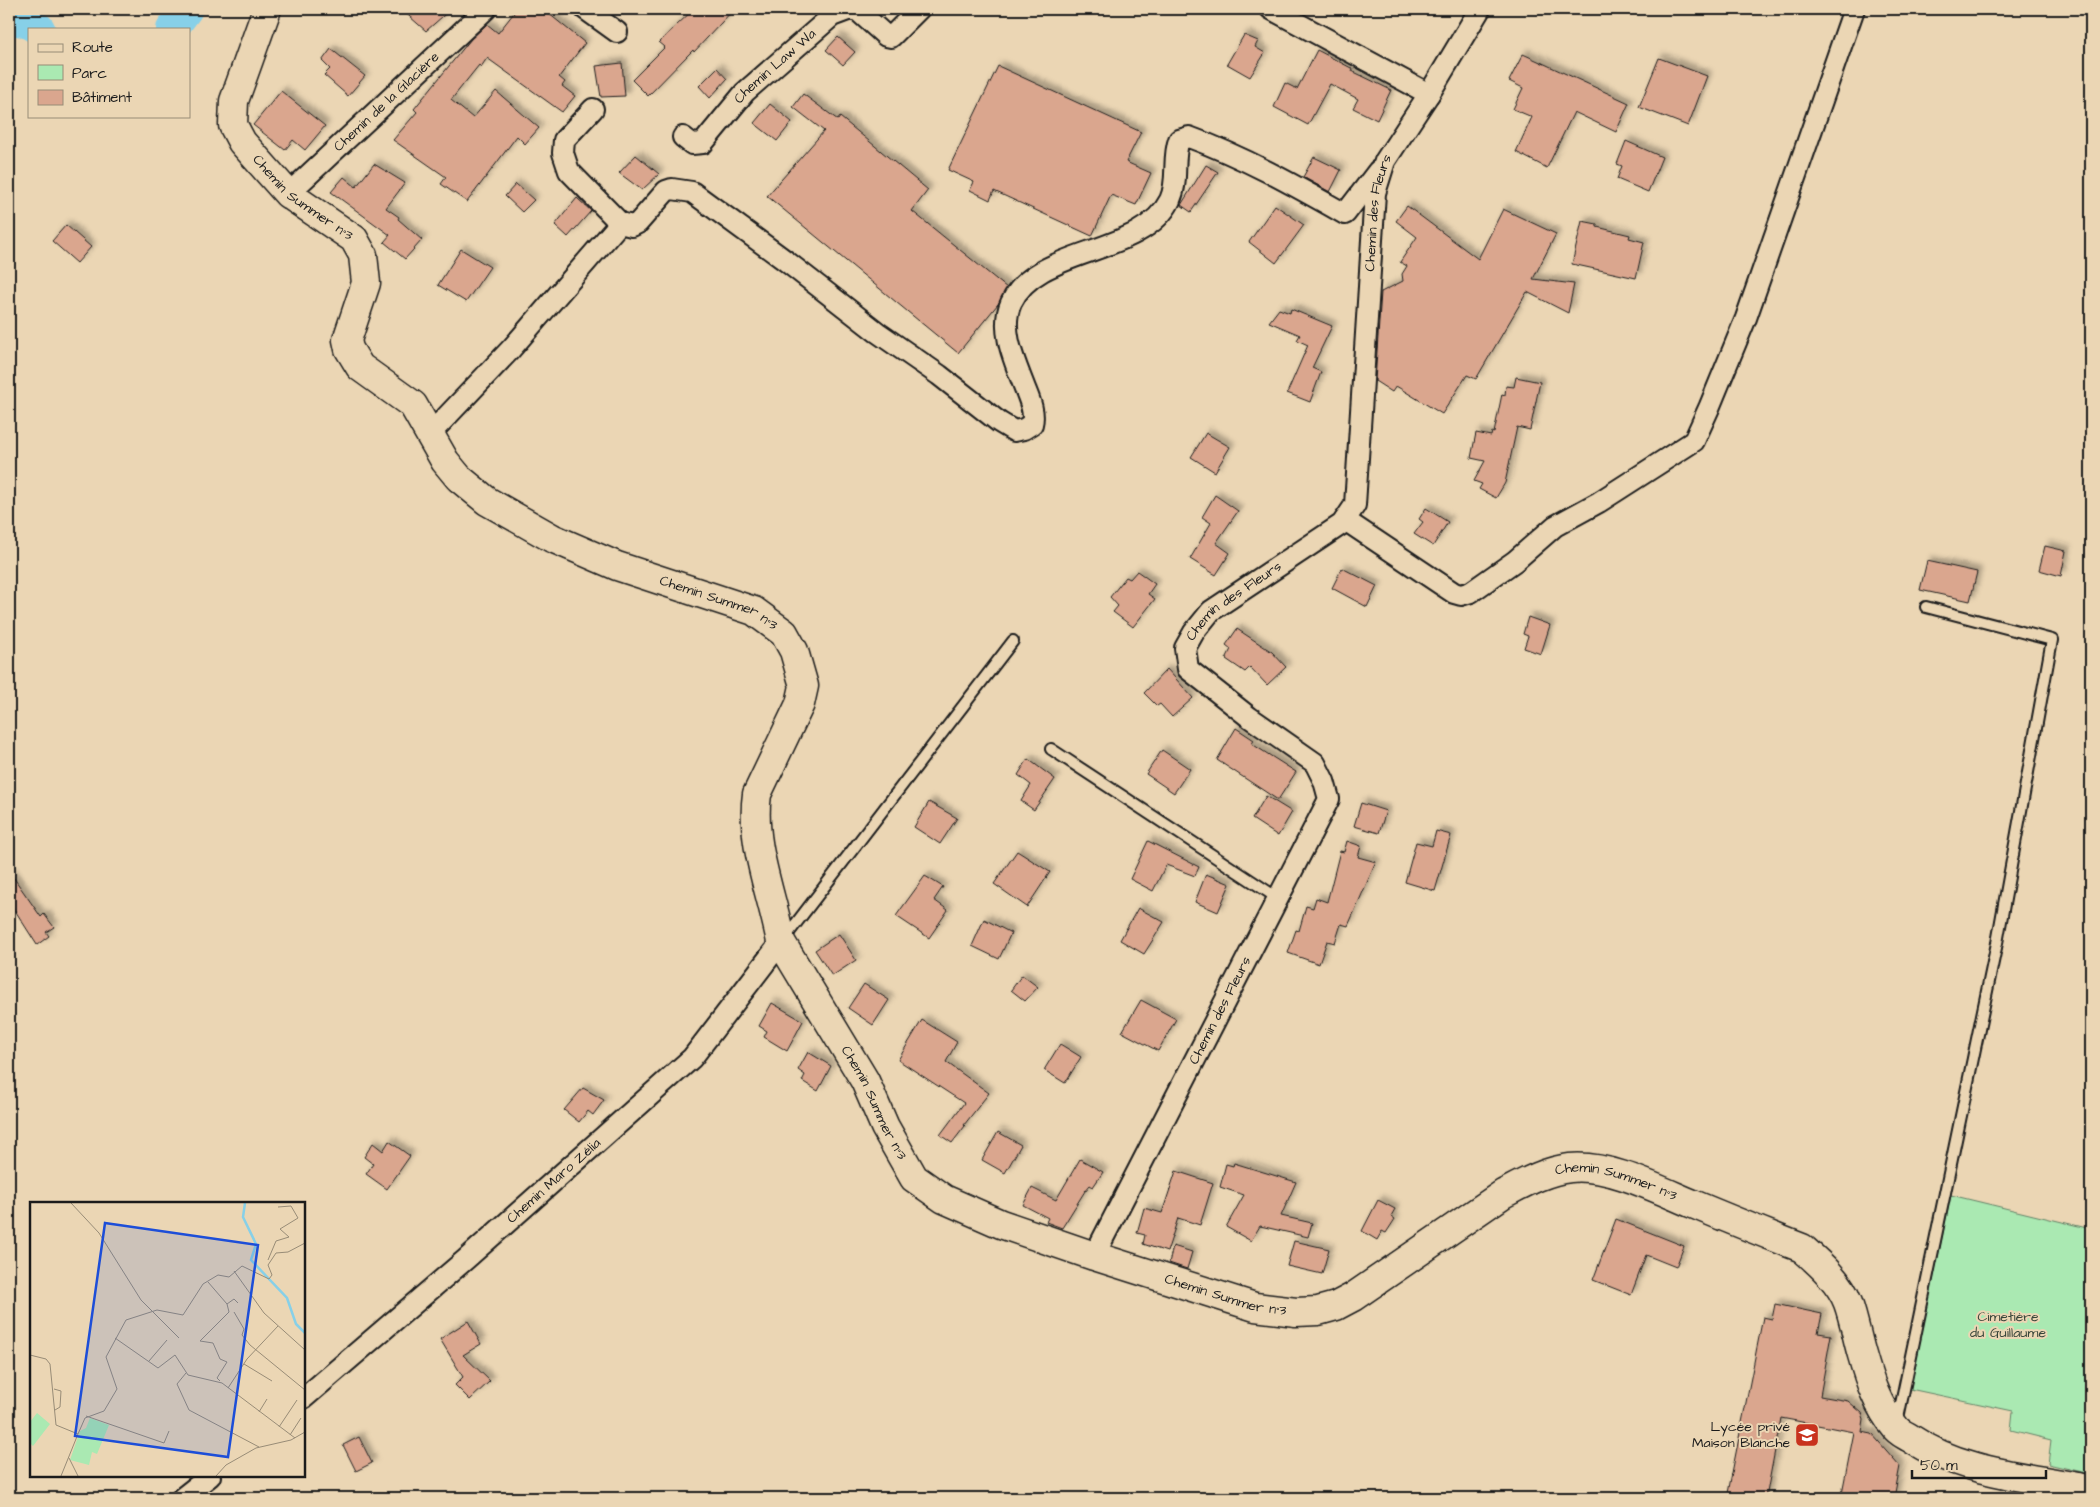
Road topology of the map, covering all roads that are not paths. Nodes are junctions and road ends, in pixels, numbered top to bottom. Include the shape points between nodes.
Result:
1 (267, 9) edge
2 (486, 9) edge
3 (585, 9) edge
4 (919, 9) edge
5 (1271, 9) edge
6 (1480, 9) edge
7 (1854, 9) edge
8 (617, 32) dead end
9 (1429, 94) junction
10 (593, 109) dead end
11 (683, 137) dead end
12 (1385, 162) junction
13 (288, 194) junction
14 (620, 223) junction
15 (430, 434) junction
16 (1345, 520) junction
17 (1926, 607) dead end
18 (1013, 641) dead end
19 (1050, 749) dead end
20 (1279, 899) junction
21 (782, 942) junction
22 (1094, 1256) junction
23 (305, 1397) edge
24 (1895, 1429) junction
25 (209, 1477) edge
26 (2081, 1492) edge
27 (182, 1498) edge

1 - 13 street, Chemin Summer n°3 via 234,101 233,126 242,142
2 - 13 street, Chemin de la Glacière
3 - 8 street
4 - 11 street, Chemin Law Wa via 891,37 856,10 832,16 746,92 703,143 692,144
5 - 9 street
6 - 9 street, Chemin des Fleurs
7 - 16 street via 1746,318 1694,441 1600,502 1555,526 1471,592 1460,595
9 - 12 street, Chemin des Fleurs
10 - 14 street via 564,140 563,154 569,171
12 - 14 street via 1345,214 1224,149 1188,137 1179,140 1176,182 1170,200 1158,215 1133,234 1061,263 1020,287 1011,304 1009,344 1033,418 1032,424 1014,431 692,192 666,191 638,223 632,226
12 - 16 street, Chemin des Fleurs via 1376,193 1355,505
13 - 15 street, Chemin Summer n°3 via 354,240 363,255 366,283 351,326 349,349 360,367 413,405
14 - 15 street via 511,349
15 - 21 street, Chemin Summer n°3 via 445,461 470,488 552,538 618,566 754,611 784,632 794,650 804,686 800,704 757,794 756,806 767,888
16 - 20 street, Chemin des Fleurs via 1211,611 1185,648 1188,669 1315,763 1324,781 1328,799
17 - 24 lane via 2052,640 1998,943
18 - 21 lane
19 - 20 lane
20 - 22 street, Chemin des Fleurs
21 - 22 street, Chemin Summer n°3 via 865,1081 914,1178 944,1199 1001,1224
21 - 23 street, Chemin Maro Zélia via 692,1058
22 - 24 street, Chemin Summer n°3 via 1255,1307 1318,1311 1352,1297 1511,1190 1547,1172 1592,1168 1639,1182 1802,1248 1831,1276 1848,1302 1878,1401
24 - 26 street, Chemin Summer n°3 via 1928,1450 1960,1464
25 - 27 street

